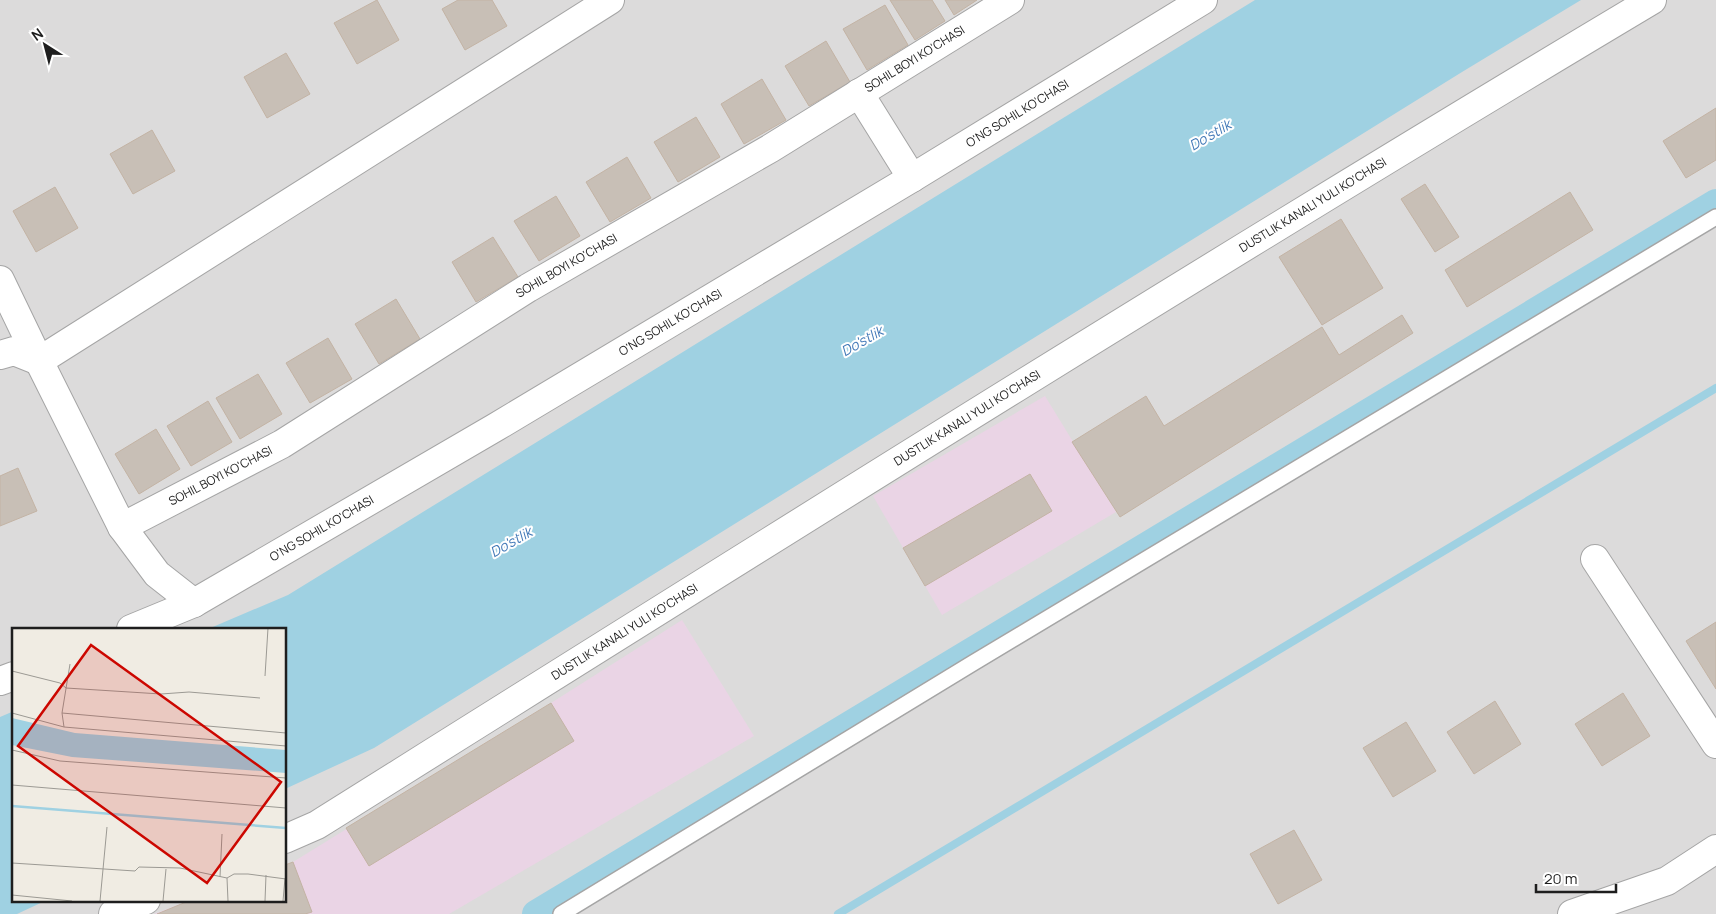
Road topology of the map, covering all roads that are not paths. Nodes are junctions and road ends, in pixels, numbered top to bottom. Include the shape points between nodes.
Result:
1 (610, 0) edge
2 (1010, 0) edge
3 (1203, 0) edge
4 (1652, 0) edge
5 (859, 93) junction
6 (912, 178) junction
7 (1716, 217) edge
8 (0, 280) edge
9 (0, 355) edge
10 (39, 361) junction
11 (122, 527) junction
12 (1595, 559) dead end
13 (194, 603) junction
14 (133, 628) edge
15 (12, 677) edge
16 (0, 682) edge
17 (1716, 744) edge
18 (286, 839) edge
19 (1716, 850) edge
20 (141, 902) edge
21 (113, 914) edge
22 (561, 914) edge
23 (1572, 914) edge

1 - 10 street
2 - 5 street, SOHIL BOYI KO'CHASI
3 - 6 street, O'NG SOHIL KO'CHASI
4 - 18 street, DUSTLIK KANALI YULI KO'CHASI via 1097,337 317,825
5 - 6 street
5 - 11 street, SOHIL BOYI KO'CHASI via 771,148 528,288 282,444
6 - 13 street, O'NG SOHIL KO'CHASI
7 - 22 lane
8 - 10 street
9 - 10 street via 14,351
10 - 11 street
11 - 13 street via 157,574
12 - 17 street
13 - 14 street, O'NG SOHIL KO'CHASI
15 - 16 street
19 - 23 street via 1667,881
20 - 21 street

